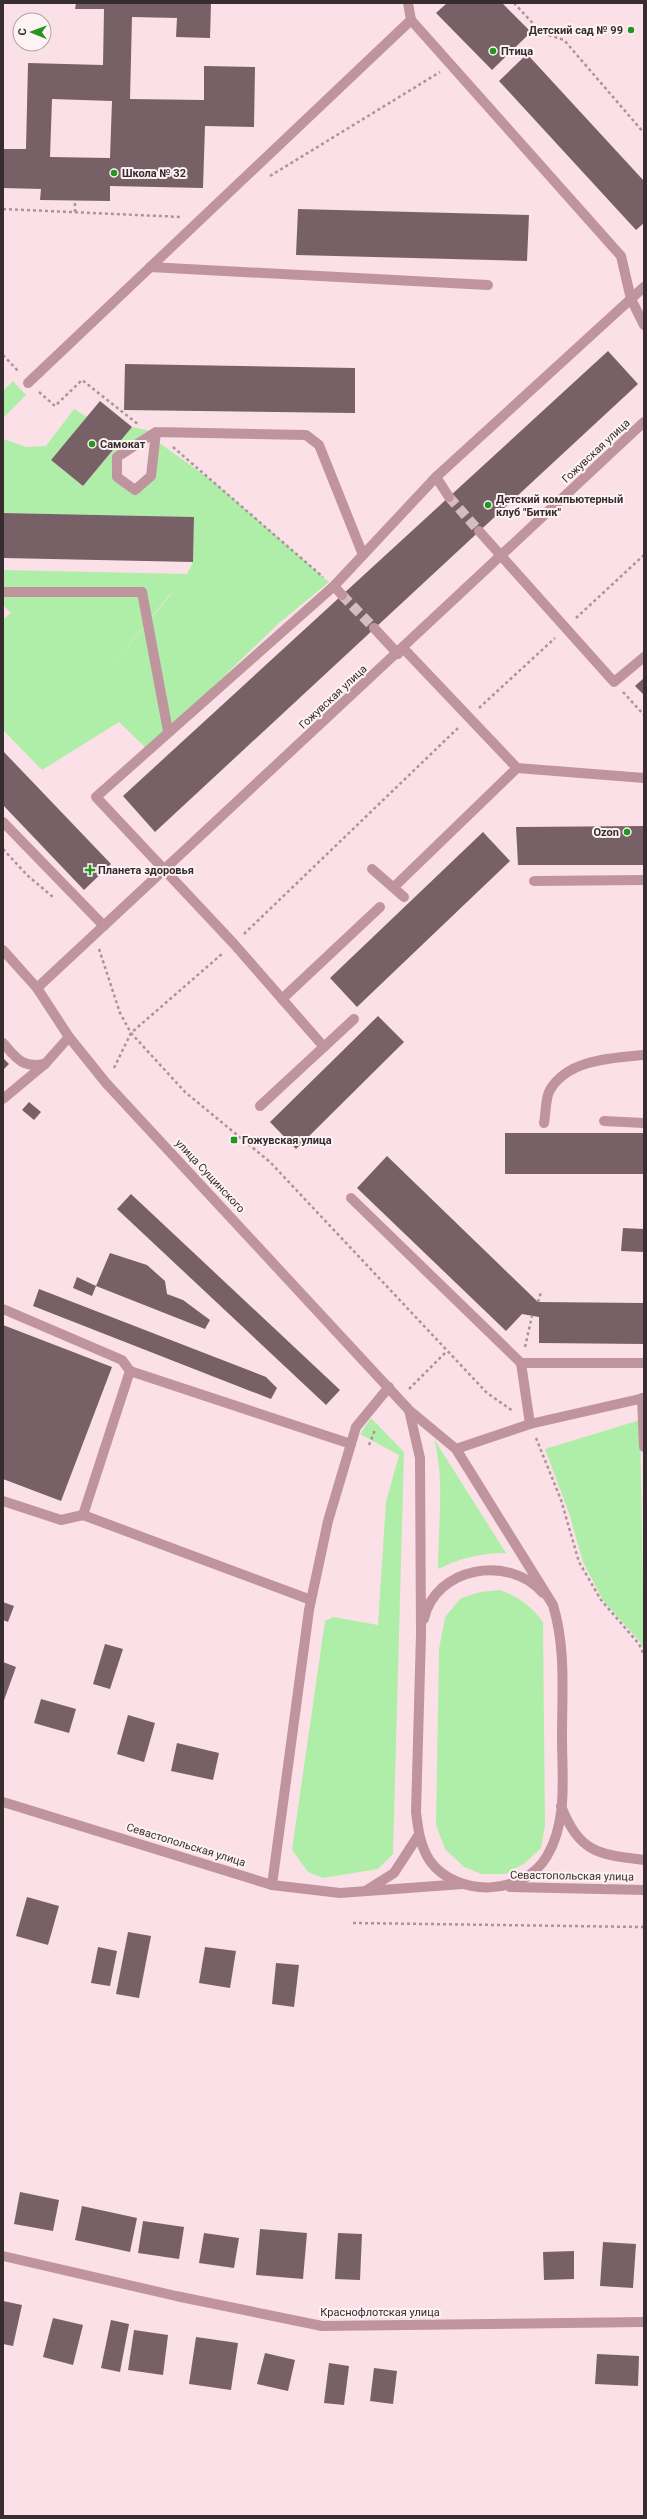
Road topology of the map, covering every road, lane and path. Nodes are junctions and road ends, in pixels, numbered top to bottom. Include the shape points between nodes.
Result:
1 (408, 3) edge
2 (514, 3) edge
3 (411, 20) junction
4 (451, 65) junction
5 (642, 129) edge
6 (644, 133) edge
7 (264, 180) dead end
8 (75, 200) dead end
9 (3, 209) edge
10 (75, 212) junction
11 (203, 217) junction
12 (150, 267) junction
13 (488, 285) dead end
14 (644, 286) edge
15 (631, 299) junction
16 (644, 325) edge
17 (28, 383) dead end
18 (642, 428) edge
19 (156, 432) junction
20 (436, 477) junction
21 (449, 497) tunnel mouth
22 (479, 531) tunnel mouth
23 (363, 555) junction
24 (644, 555) edge
25 (501, 557) junction
26 (334, 586) junction
27 (3, 592) edge
28 (342, 595) tunnel mouth
29 (374, 628) tunnel mouth
30 (565, 628) junction
31 (400, 651) junction
32 (644, 657) edge
33 (614, 682) junction
34 (644, 715) edge
35 (469, 717) junction
36 (168, 731) junction
37 (517, 768) junction
38 (644, 778) edge
39 (3, 822) edge
40 (3, 849) edge
41 (372, 869) dead end
42 (163, 871) junction
43 (534, 880) dead end
44 (644, 880) edge
45 (395, 886) junction
46 (404, 897) dead end
47 (56, 900) dead end
48 (380, 907) dead end
49 (104, 926) junction
50 (95, 935) junction
51 (234, 944) junction
52 (3, 950) edge
53 (37, 988) junction
54 (282, 999) junction
55 (354, 1019) dead end
56 (131, 1033) junction
57 (69, 1037) junction
58 (3, 1043) edge
59 (324, 1047) junction
60 (644, 1055) edge
61 (45, 1064) junction
62 (106, 1083) junction
63 (3, 1099) edge
64 (260, 1106) dead end
65 (604, 1121) dead end
66 (544, 1123) dead end
67 (644, 1123) edge
68 (351, 1198) dead end
69 (541, 1292) dead end
70 (538, 1302) dead end
71 (3, 1309) edge
72 (532, 1316) dead end
73 (521, 1363) junction
74 (644, 1363) edge
75 (130, 1371) junction
76 (389, 1387) junction
77 (643, 1398) edge
78 (409, 1410) junction
79 (530, 1424) junction
80 (351, 1444) junction
81 (644, 1447) edge
82 (456, 1448) junction
83 (3, 1501) edge
84 (83, 1515) junction
85 (311, 1600) junction
86 (553, 1605) junction
87 (421, 1634) junction
88 (644, 1655) edge
89 (3, 1802) edge
90 (561, 1806) junction
91 (418, 1836) junction
92 (644, 1860) edge
93 (463, 1884) junction
94 (272, 1885) junction
95 (500, 1886) junction
96 (644, 1890) edge
97 (365, 1891) junction
98 (353, 1923) dead end
99 (644, 1927) edge
100 (3, 2256) edge
101 (644, 2322) edge

1 - 3 street
2 - 5 path via 542,33 564,40
3 - 4 street
3 - 11 street
4 - 7 path
4 - 15 street via 621,256
5 - 6 path
8 - 10 path
9 - 10 path
10 - 11 path
11 - 12 street
12 - 13 street
12 - 17 street
14 - 15 street
15 - 16 street
15 - 20 street
18 - 25 street, Гожувская улица
19 - 19 street via 117,457 117,477 135,490 151,476
19 - 23 street via 306,435 319,445
20 - 21 street
20 - 23 street
22 - 25 street
23 - 26 street
24 - 30 path
25 - 30 street
25 - 31 street, Гожувская улица
26 - 28 street
26 - 36 street
27 - 36 street via 142,592
29 - 31 street
30 - 33 street
30 - 35 path
31 - 35 street
31 - 42 street, Гожувская улица
32 - 33 street
33 - 34 path
35 - 37 street
35 - 51 path
36 - 42 street via 96,797
37 - 38 street
37 - 45 street
39 - 49 street
40 - 47 path via 27,875
41 - 45 street
42 - 49 street, Гожувская улица
42 - 51 street
43 - 44 street
45 - 46 street
48 - 54 street
49 - 50 street, Гожувская улица
50 - 53 street, Гожувская улица
50 - 56 path via 120,1013
51 - 54 street
51 - 56 path
52 - 53 street, улица Сущинского
53 - 57 street, улица Сущинского
54 - 59 street
55 - 59 street
56 - 62 path
56 - 79 path via 185,1092 270,1162 487,1393
57 - 61 street
57 - 62 street, улица Сущинского
58 - 61 street via 18,1060 31,1067
59 - 64 street
60 - 66 street via 606,1059 569,1070 550,1090
61 - 63 street
62 - 76 street, улица Сущинского
65 - 67 street
68 - 73 street
69 - 70 path
71 - 75 street via 122,1360
72 - 73 path
73 - 74 street
73 - 79 street
75 - 80 street
75 - 84 street
76 - 78 street, улица Сущинского
76 - 80 street via 356,1427
77 - 79 street
77 - 81 street
78 - 82 street, улица Сущинского
78 - 87 street via 420,1458
79 - 82 street
79 - 88 path via 561,1500 579,1562 601,1600 639,1644
80 - 85 street via 328,1521
82 - 86 street, улица Сущинского
83 - 84 street via 61,1520
84 - 85 street
85 - 94 street
86 - 87 street via 539,1589 519,1576 497,1570 476,1571 455,1578 437,1591 426,1608
86 - 90 street via 560,1627 563,1654
87 - 91 street via 416,1812
89 - 94 street, Севастопольская улица
90 - 92 street, Севастопольская улица via 571,1829 585,1846 607,1855
90 - 95 street via 557,1836 547,1857 536,1871 519,1881
91 - 93 street via 430,1861 445,1875
91 - 97 street via 394,1873
93 - 95 street, Севастопольская улица
93 - 97 street, Севастопольская улица
94 - 97 street, Севастопольская улица via 340,1893
95 - 96 street, Севастопольская улица
98 - 99 path
100 - 101 street, Краснофлотская улица via 322,2326

